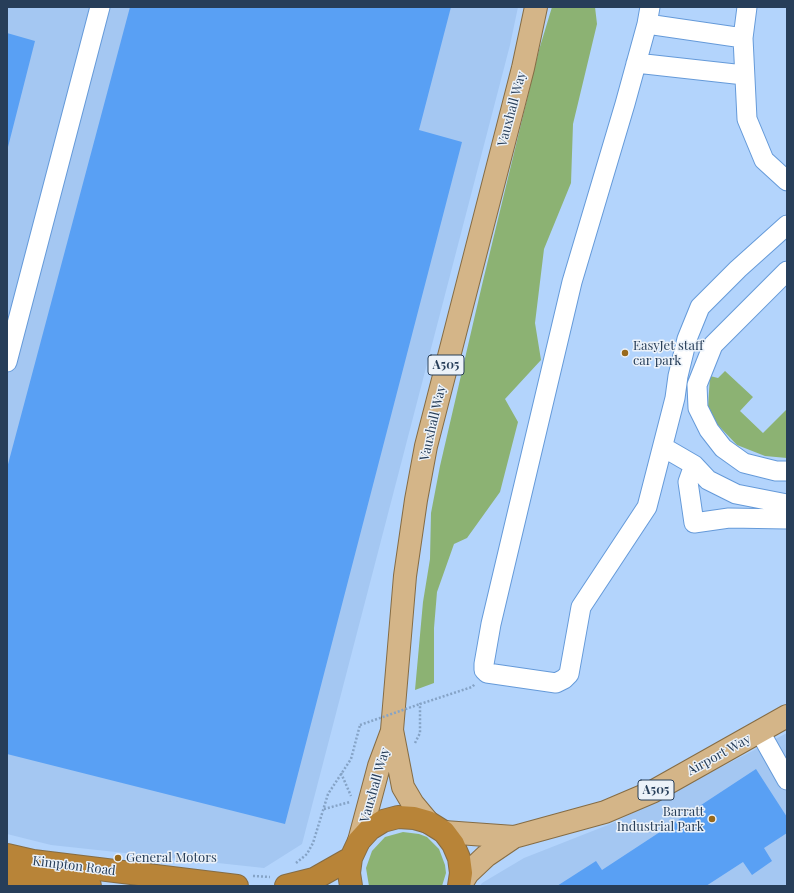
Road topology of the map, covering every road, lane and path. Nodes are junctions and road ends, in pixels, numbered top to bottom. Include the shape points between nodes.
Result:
1 (100, 7) edge
2 (536, 7) edge
3 (746, 7) edge
4 (648, 15) edge
5 (742, 38) junction
6 (636, 63) junction
7 (744, 75) junction
8 (787, 181) edge
9 (787, 225) edge
10 (787, 271) edge
11 (7, 362) edge
12 (663, 447) junction
13 (694, 465) junction
14 (787, 471) edge
15 (787, 504) edge
16 (787, 519) edge
17 (487, 673) junction
18 (420, 704) junction
19 (787, 716) edge
20 (392, 730) junction
21 (760, 732) junction
22 (420, 733) dead end
23 (342, 773) junction
24 (787, 780) edge
25 (324, 809) junction
26 (436, 827) junction
27 (514, 837) junction
28 (355, 849) junction
29 (307, 854) dead end
30 (7, 855) edge
31 (7, 877) edge
32 (79, 885) edge
33 (237, 886) edge
34 (286, 886) edge
35 (351, 886) edge
36 (460, 886) edge

1 - 11 lane
2 - 20 main road, Vauxhall Way / A505 via 523,68 425,454 405,576
3 - 5 lane
4 - 5 lane
4 - 6 lane
5 - 7 lane
6 - 7 lane
6 - 17 lane via 572,282 491,624 484,664
7 - 8 lane via 747,119 764,160
9 - 12 lane via 700,307 687,340
10 - 14 lane via 713,345 697,385 698,408 709,430 723,448 744,463 776,471
12 - 13 lane
12 - 17 lane via 648,507 581,607 569,674 564,680 556,683
13 - 15 lane via 708,480 736,494
13 - 16 lane via 688,482 694,523 729,518
17 - 18 path via 472,686
18 - 22 path
18 - 23 path, bridge via 360,725 350,759
19 - 21 main road, Airport Way / A505
20 - 26 main road, Vauxhall Way / A505 via 403,787 412,804
20 - 28 main road, Vauxhall Way / A505
21 - 24 lane
21 - 27 main road, Airport Way / A505 via 652,792 605,812
23 - 25 path via 328,794
23 - 25 path via 354,802
25 - 29 path
26 - 27 main road, Airport Way / A505
26 - 28 highway via 414,818 398,817 370,829
26 - 36 highway via 453,844 459,858
27 - 36 main road, Airport Way / A505 via 482,860 468,873
28 - 34 highway via 314,879
28 - 35 highway via 349,873
30 - 33 highway, Kimpton Road via 34,861
31 - 32 highway, Kimpton Road

